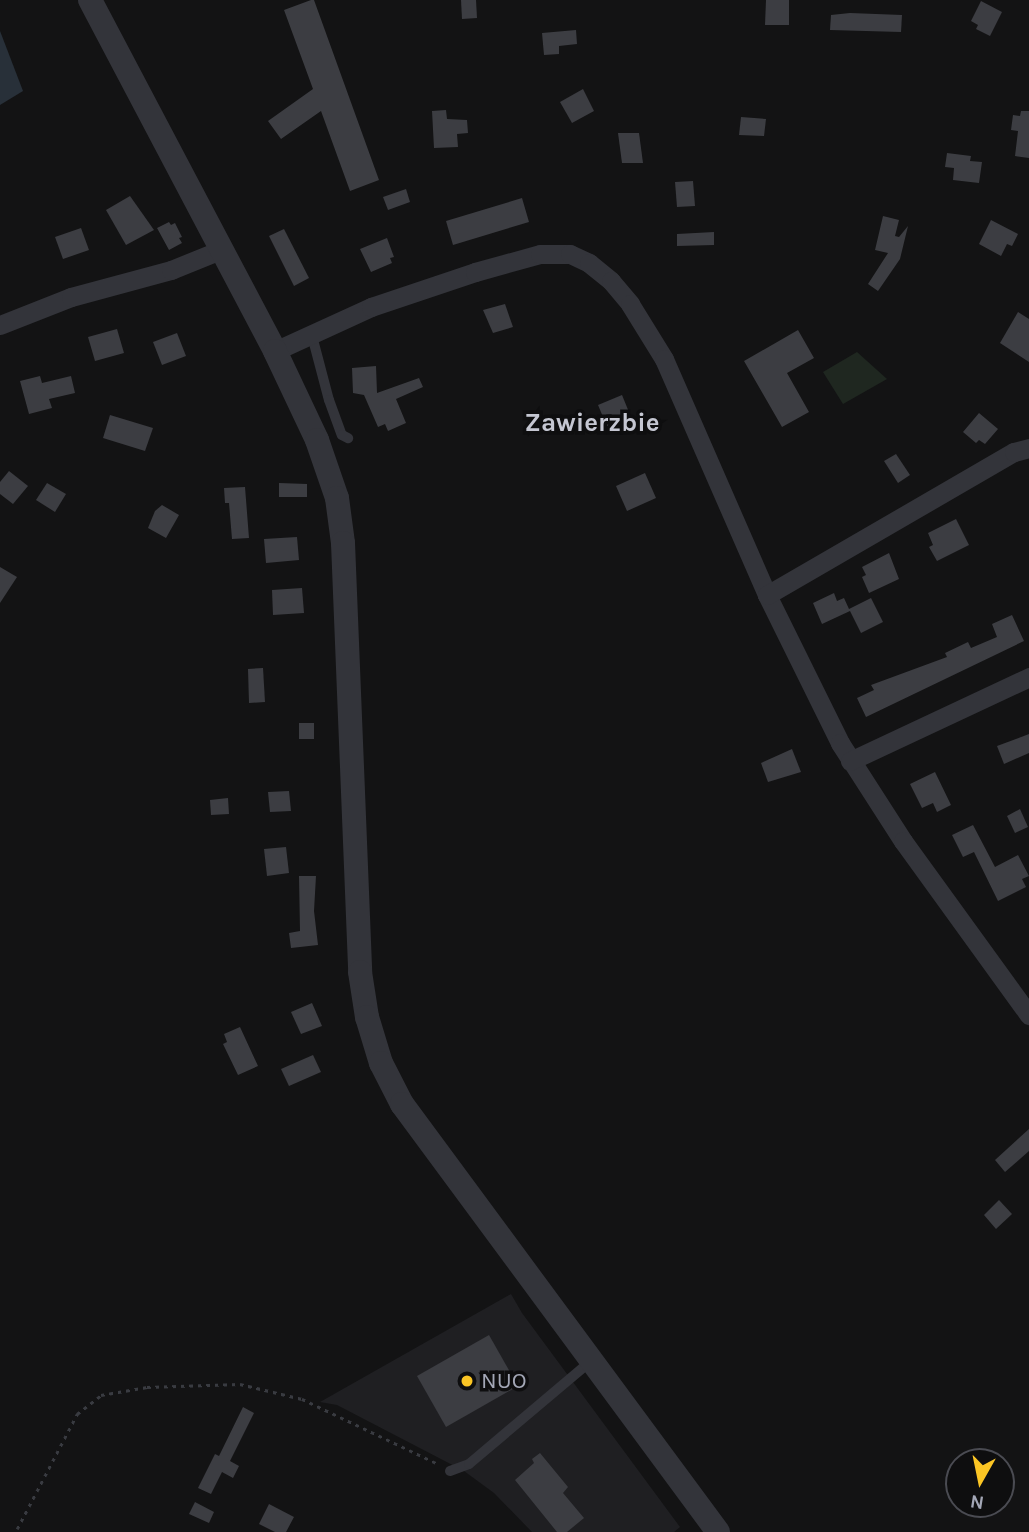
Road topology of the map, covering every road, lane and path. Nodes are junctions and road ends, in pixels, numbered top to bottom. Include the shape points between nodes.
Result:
1 (90, 0) edge
2 (223, 248) junction
3 (0, 325) edge
4 (311, 332) junction
5 (275, 351) junction
6 (348, 438) dead end
7 (1029, 448) edge
8 (767, 595) junction
9 (1029, 677) edge
10 (850, 761) junction
11 (1029, 1014) edge
12 (592, 1360) junction
13 (450, 1471) joint
14 (17, 1529) dead end
15 (718, 1532) edge

1 - 2 street
2 - 3 street via 171,270 83,293
2 - 5 street
4 - 5 street
4 - 6 lane via 329,400 342,435
4 - 8 street via 371,307 522,259 562,252 589,263 630,304 664,359
5 - 12 street via 317,440 337,498 343,543 360,972 381,1063 402,1104
7 - 8 street via 1014,452
8 - 10 street
9 - 10 street
10 - 11 street
12 - 13 lane via 469,1464
12 - 15 street
13 - 14 path via 302,1399 240,1384 147,1387 101,1395 77,1415

